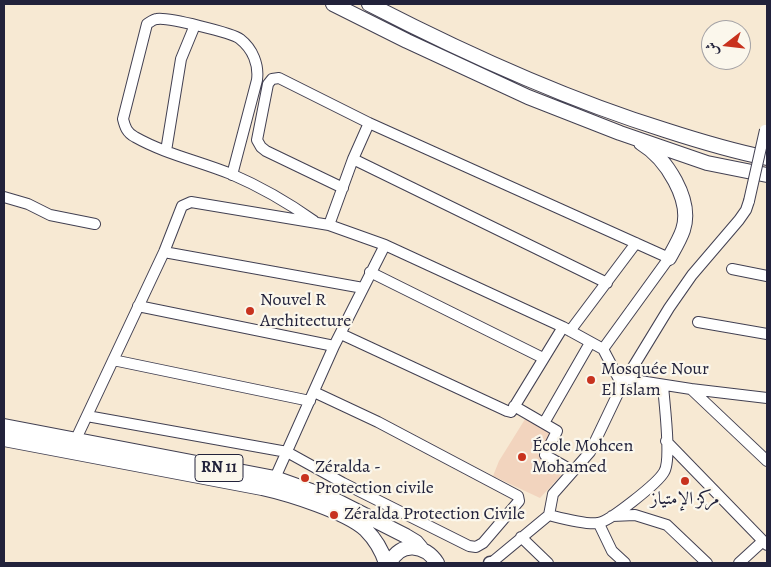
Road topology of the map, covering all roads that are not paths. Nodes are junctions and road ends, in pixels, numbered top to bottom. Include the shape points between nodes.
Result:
1 (334, 4) edge
2 (369, 4) edge
3 (195, 25) junction
4 (369, 123) junction
5 (766, 127) edge
6 (620, 133) junction
7 (166, 152) junction
8 (767, 158) edge
9 (353, 159) junction
10 (232, 174) junction
11 (767, 174) edge
12 (342, 188) junction
13 (4, 197) edge
14 (317, 223) junction
15 (95, 224) dead end
16 (329, 225) junction
17 (636, 243) junction
18 (385, 245) junction
19 (164, 252) junction
20 (669, 258) junction
21 (732, 269) dead end
22 (370, 272) junction
23 (767, 276) edge
24 (607, 283) junction
25 (362, 288) junction
26 (138, 306) junction
27 (698, 322) dead end
28 (566, 329) junction
29 (341, 334) junction
30 (767, 334) edge
31 (590, 343) junction
32 (334, 346) junction
33 (603, 350) junction
34 (543, 358) junction
35 (113, 360) junction
36 (625, 382) junction
37 (663, 385) junction
38 (691, 389) junction
39 (312, 397) junction
40 (767, 398) edge
41 (514, 406) junction
42 (87, 416) junction
43 (544, 423) junction
44 (4, 426) edge
45 (4, 439) edge
46 (75, 441) junction
47 (666, 441) junction
48 (287, 452) junction
49 (767, 461) edge
50 (573, 471) junction
51 (275, 478) junction
52 (549, 515) junction
53 (611, 516) junction
54 (599, 524) junction
55 (521, 537) junction
56 (765, 543) edge
57 (433, 558) edge
58 (495, 562) edge
59 (386, 563) edge
60 (390, 563) edge
61 (548, 563) edge
62 (625, 563) edge
63 (707, 563) edge
64 (739, 563) edge

1 - 6 highway via 528,97
2 - 8 highway via 536,84 635,121 733,152
3 - 7 street via 181,59
3 - 7 street via 168,19 156,19 147,24 123,119 126,130 133,137
3 - 10 street via 240,38 252,53 258,70
4 - 9 street
4 - 12 street via 279,78 275,77 268,84 257,140 261,147
4 - 17 street
5 - 36 street, bridge via 746,210 692,275
6 - 11 highway via 708,163
6 - 20 highway via 643,145 658,158 682,194 684,230
7 - 10 street
9 - 12 street
9 - 24 street
10 - 14 street
12 - 16 street
13 - 15 street via 50,215
14 - 16 street
14 - 19 street via 190,202 182,206
16 - 18 street
17 - 20 street
17 - 24 street
18 - 22 street
18 - 28 street
19 - 25 street
19 - 26 street
20 - 33 street
21 - 23 street
22 - 25 street
22 - 34 street
24 - 28 street
25 - 29 street
26 - 32 street
26 - 35 street
27 - 30 street
28 - 31 street
28 - 34 street
29 - 32 street
29 - 41 street via 507,411 511,412
31 - 33 street
31 - 43 street
32 - 39 street
33 - 36 street
34 - 41 street
35 - 39 street
35 - 42 street
36 - 37 street
36 - 50 street via 590,452
37 - 38 street
37 - 47 street
38 - 40 street
38 - 49 street
39 - 48 street
39 - 48 street via 378,422 518,496 519,501 483,543 470,546
41 - 43 street
42 - 46 street
42 - 48 street
43 - 50 street via 558,432 546,456
44 - 46 highway, RN 11
45 - 59 highway, RN 11 via 294,496 357,523 373,538
46 - 51 highway, RN 11
47 - 53 street via 668,458 664,472 643,494
47 - 56 street
48 - 51 street
50 - 52 street via 553,494
51 - 57 highway, RN 11 via 331,498 406,536
52 - 54 street
52 - 55 street
53 - 54 street
53 - 63 street via 635,515 667,525
54 - 62 street via 612,551
55 - 58 street
55 - 61 street
56 - 64 street
57 - 60 highway via 414,548 401,551

